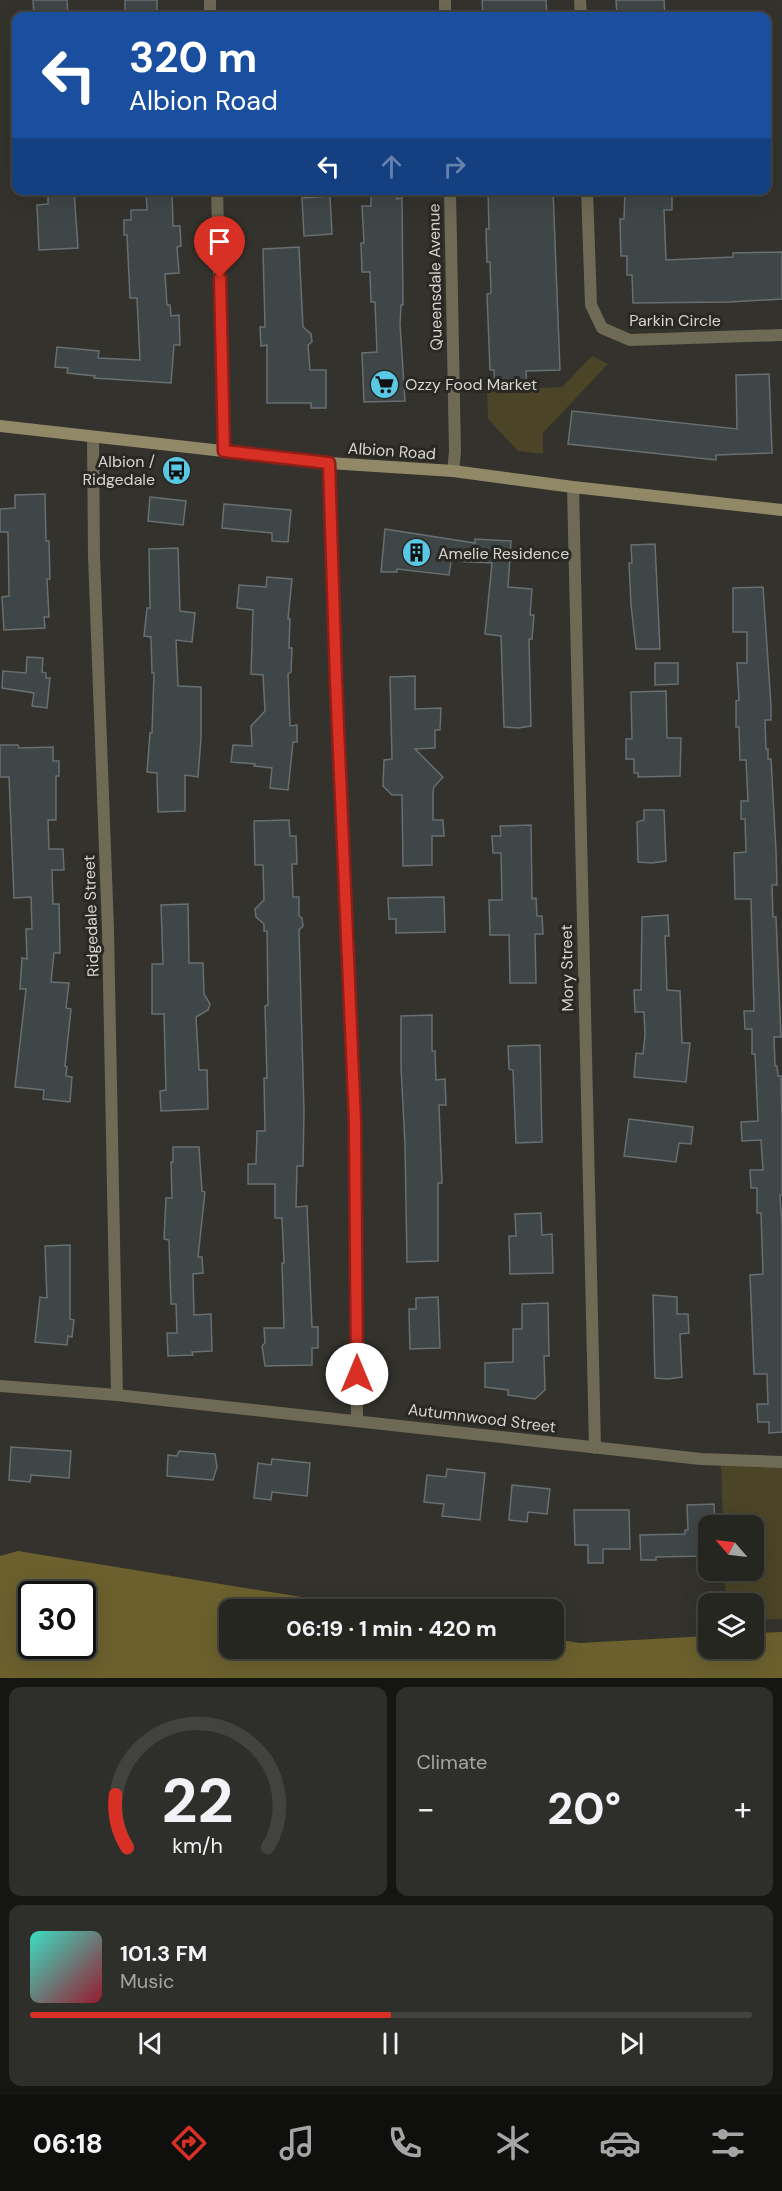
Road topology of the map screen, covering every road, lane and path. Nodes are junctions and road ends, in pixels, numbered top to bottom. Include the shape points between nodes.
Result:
1 (217, 195) edge
2 (450, 195) edge
3 (587, 195) edge
4 (782, 334) edge
5 (0, 426) edge
6 (93, 436) junction
7 (224, 451) junction
8 (329, 463) junction
9 (453, 471) junction
10 (573, 487) junction
11 (782, 510) edge
12 (0, 1386) edge
13 (117, 1395) junction
14 (357, 1420) junction
15 (595, 1448) junction
16 (782, 1462) edge

1 - 7 street
2 - 9 street, Queensdale Avenue
3 - 4 street, Parkin Circle via 591,305 602,328 630,340
5 - 6 street, Albion Road
6 - 7 street, Albion Road
6 - 13 street, Ridgedale Street
7 - 8 street, Albion Road
8 - 9 street, Albion Road
8 - 14 street via 355,1122
9 - 10 street, Albion Road
10 - 11 street, Albion Road
10 - 15 street, Mory Street
12 - 13 street, Autumnwood Street
13 - 14 street, Autumnwood Street
14 - 15 street, Autumnwood Street
15 - 16 street, Autumnwood Street via 701,1460

